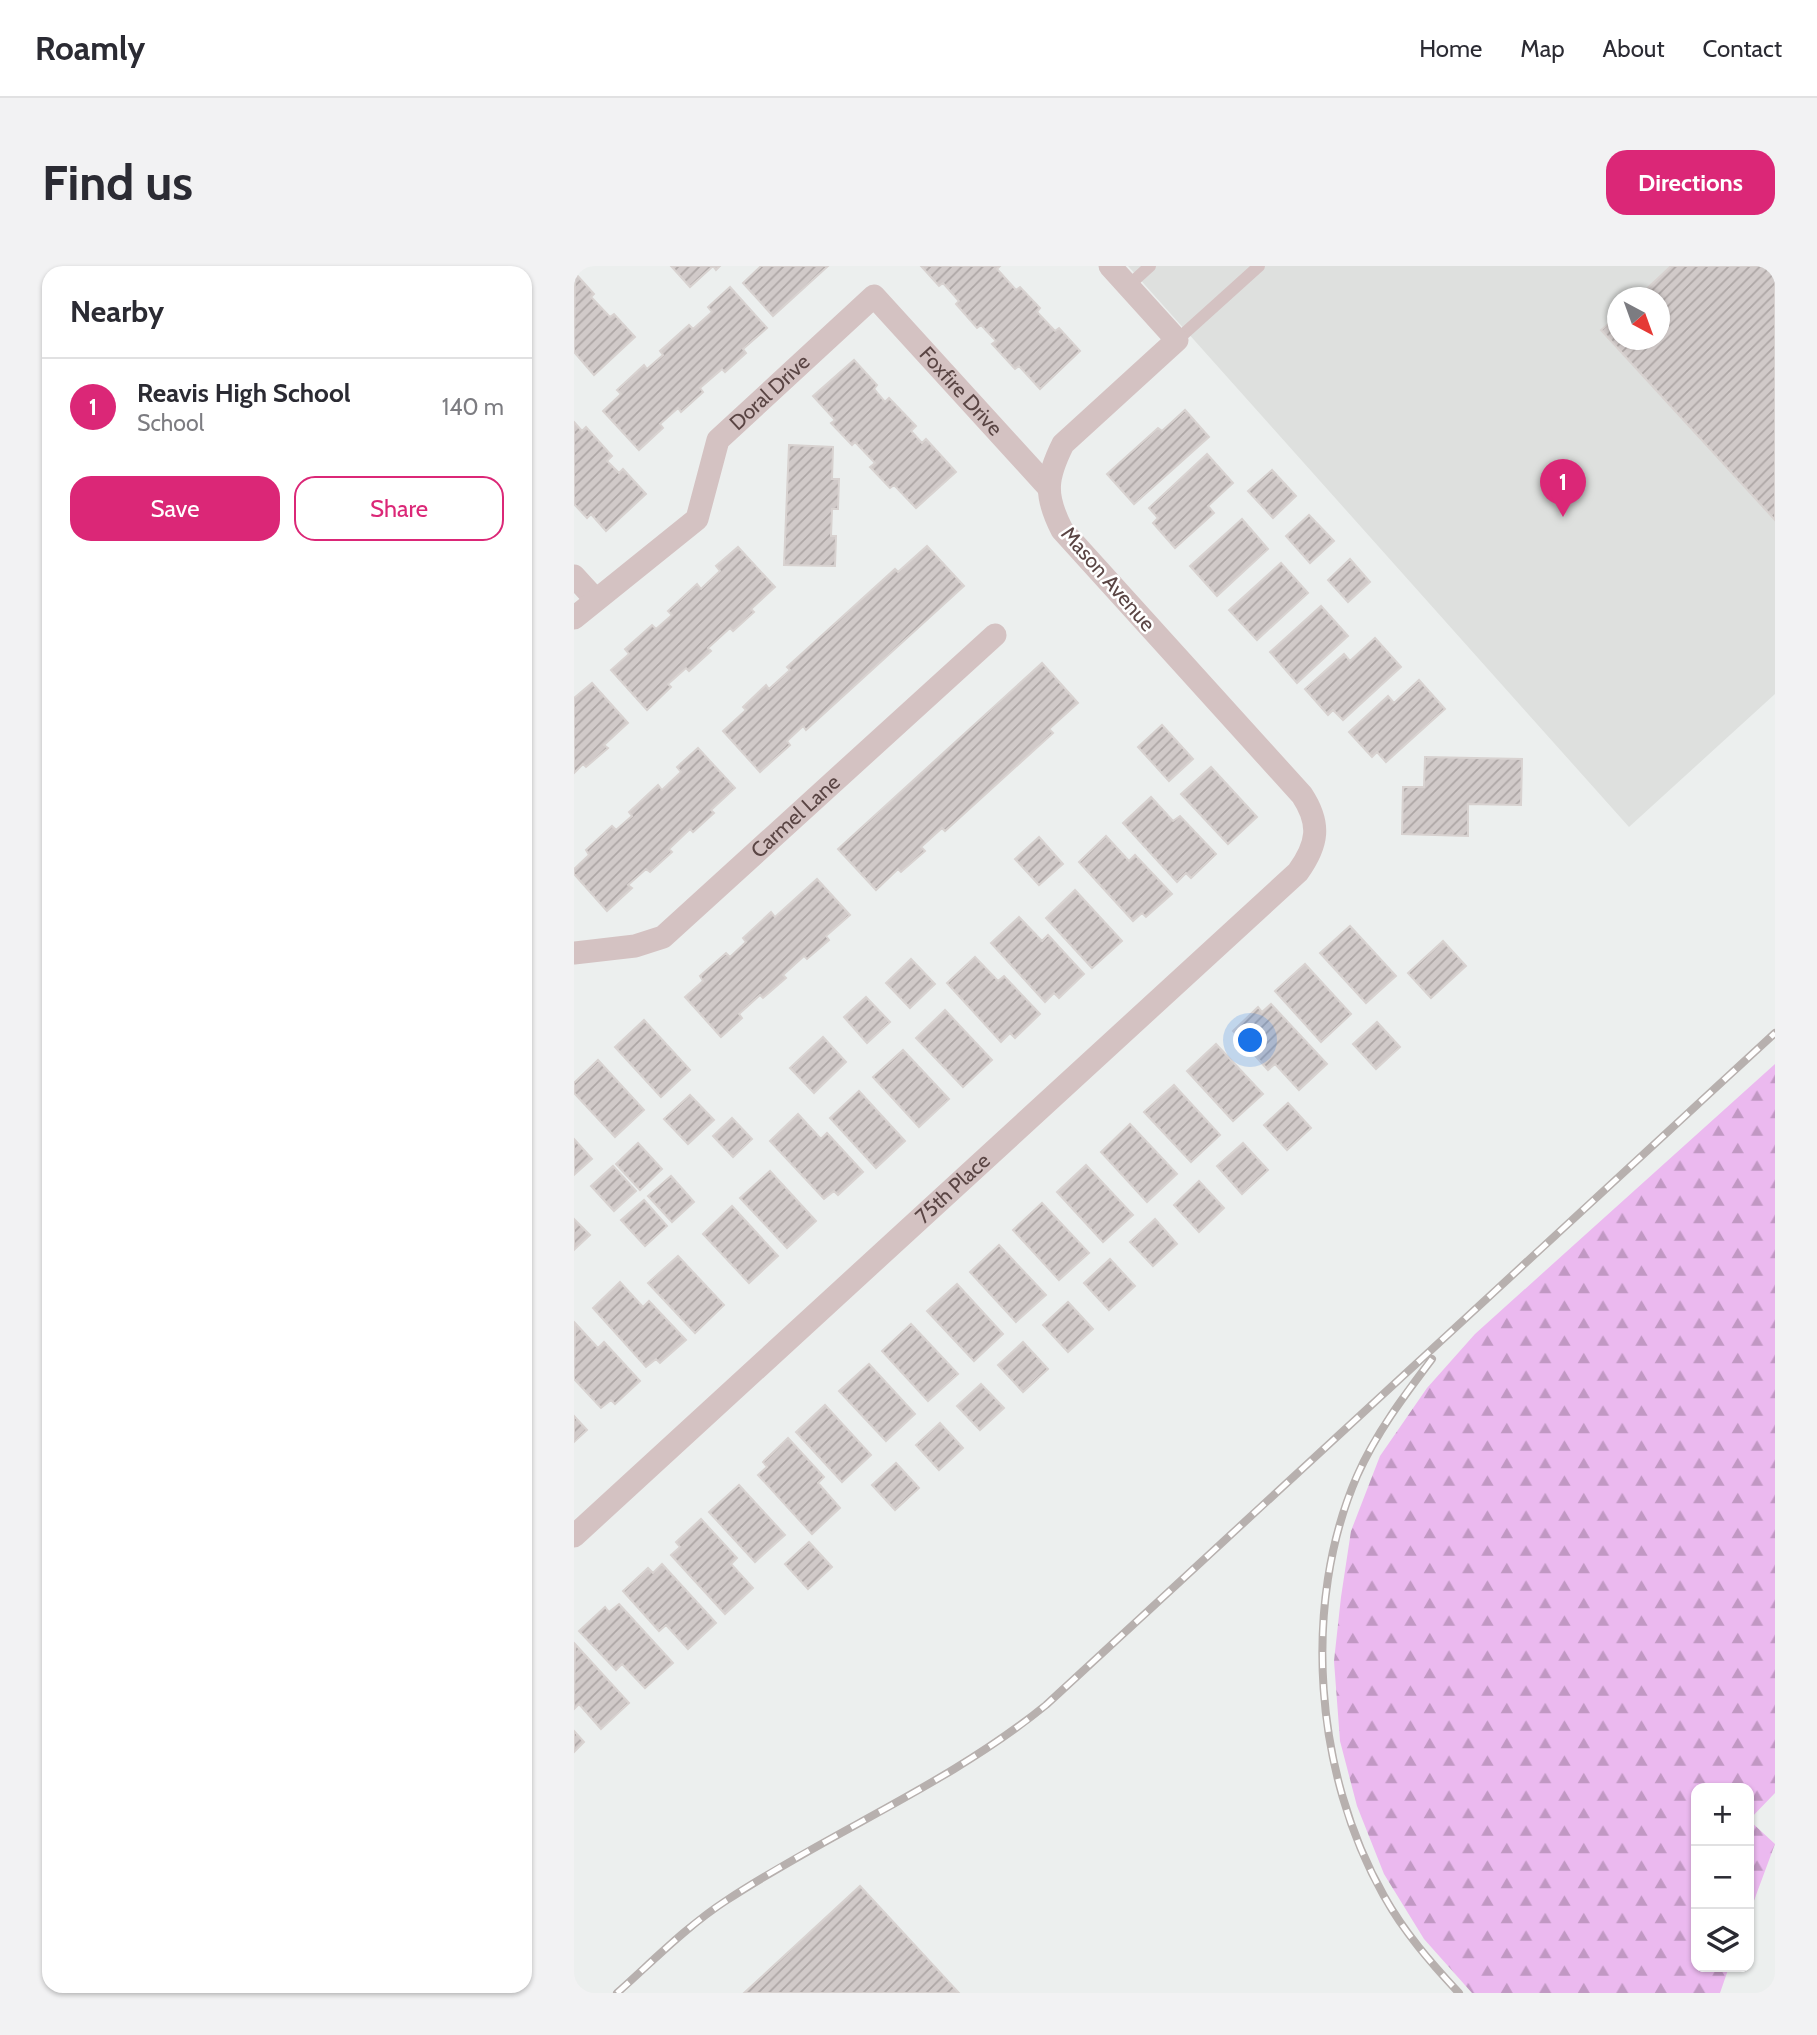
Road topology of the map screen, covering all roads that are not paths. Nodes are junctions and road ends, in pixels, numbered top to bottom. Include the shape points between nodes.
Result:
1 (1110, 266) edge
2 (1150, 266) edge
3 (1259, 266) edge
4 (1128, 286) junction
5 (874, 296) joint
6 (1177, 340) junction
7 (1049, 488) junction
8 (574, 576) edge
9 (595, 599) junction
10 (574, 618) edge
11 (995, 635) dead end
12 (1315, 830) joint
13 (574, 953) edge
14 (574, 1536) edge

1 - 4 street
2 - 4 lane
3 - 6 lane
4 - 6 street
5 - 7 street, Foxfire Drive
5 - 9 street, Doral Drive via 718,440 696,519
6 - 7 street, Mason Avenue via 1063,444 1051,467
7 - 12 street, Mason Avenue via 1051,509 1062,530 1302,795
8 - 9 street
9 - 10 street, Doral Drive
11 - 13 street, Carmel Lane via 663,937 635,946
12 - 14 street, 75th Place via 1308,857 1298,872

